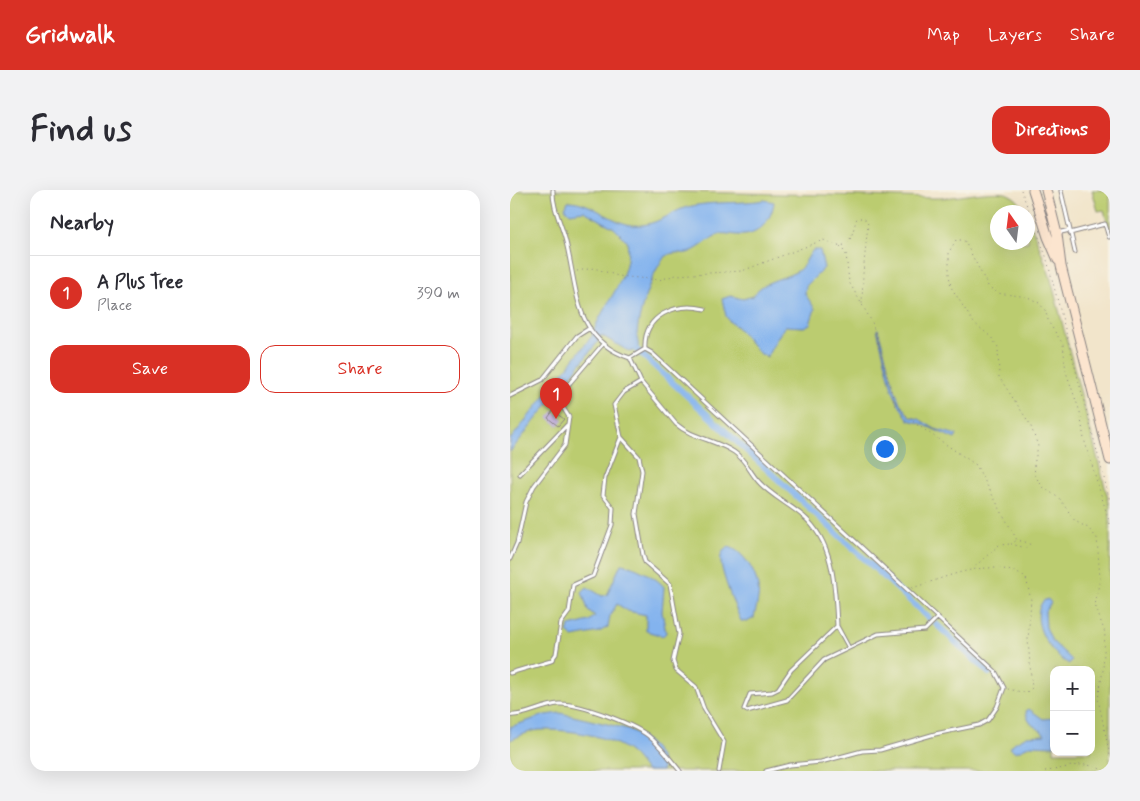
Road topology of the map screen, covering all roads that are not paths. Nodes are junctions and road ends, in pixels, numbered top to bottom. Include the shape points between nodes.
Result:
1 (553, 190) edge
2 (1033, 190) edge
3 (1046, 190) edge
4 (1061, 191) edge
5 (1070, 231) junction
6 (1057, 234) junction
7 (1109, 237) edge
8 (1075, 252) dead end
9 (1061, 266) junction
10 (705, 309) dead end
11 (591, 330) junction
12 (601, 343) junction
13 (646, 349) junction
14 (630, 358) junction
15 (641, 382) junction
16 (510, 396) edge
17 (568, 425) junction
18 (622, 436) junction
19 (1110, 460) edge
20 (520, 474) dead end
21 (510, 559) edge
22 (938, 617) junction
23 (838, 626) junction
24 (849, 648) junction
25 (510, 673) edge
26 (510, 715) edge
27 (680, 771) edge
28 (719, 771) edge
29 (766, 771) edge

1 - 11 lane via 580,308
2 - 9 main road
3 - 6 main road
4 - 5 lane
5 - 6 lane
5 - 7 lane via 1106,224
5 - 8 lane
6 - 9 main road
9 - 19 main road
10 - 13 lane via 684,307 657,316 649,326
11 - 12 lane
11 - 16 lane via 578,336 542,380
12 - 14 lane
12 - 17 lane via 557,398 569,417
13 - 14 lane
13 - 22 lane
14 - 15 lane
15 - 18 lane via 624,392 614,405
15 - 23 lane via 683,430 718,443 746,461 758,481 815,528 834,574
17 - 20 lane
17 - 21 lane via 565,445 526,502 518,543
18 - 25 lane via 605,478 603,495 613,508 612,525 593,576 573,585 569,612 561,623 552,661
18 - 28 lane via 638,457 642,471 636,514 645,562 670,584 679,634 673,661 676,670 696,687 704,709 724,742
22 - 24 lane via 925,630 878,634
22 - 29 lane via 995,671 1004,688 997,708 988,720 979,726 880,750
23 - 24 lane
23 - 24 lane via 791,670 778,689 750,694 744,709 747,712 787,700 824,660
26 - 27 lane via 562,704 591,711 640,729

